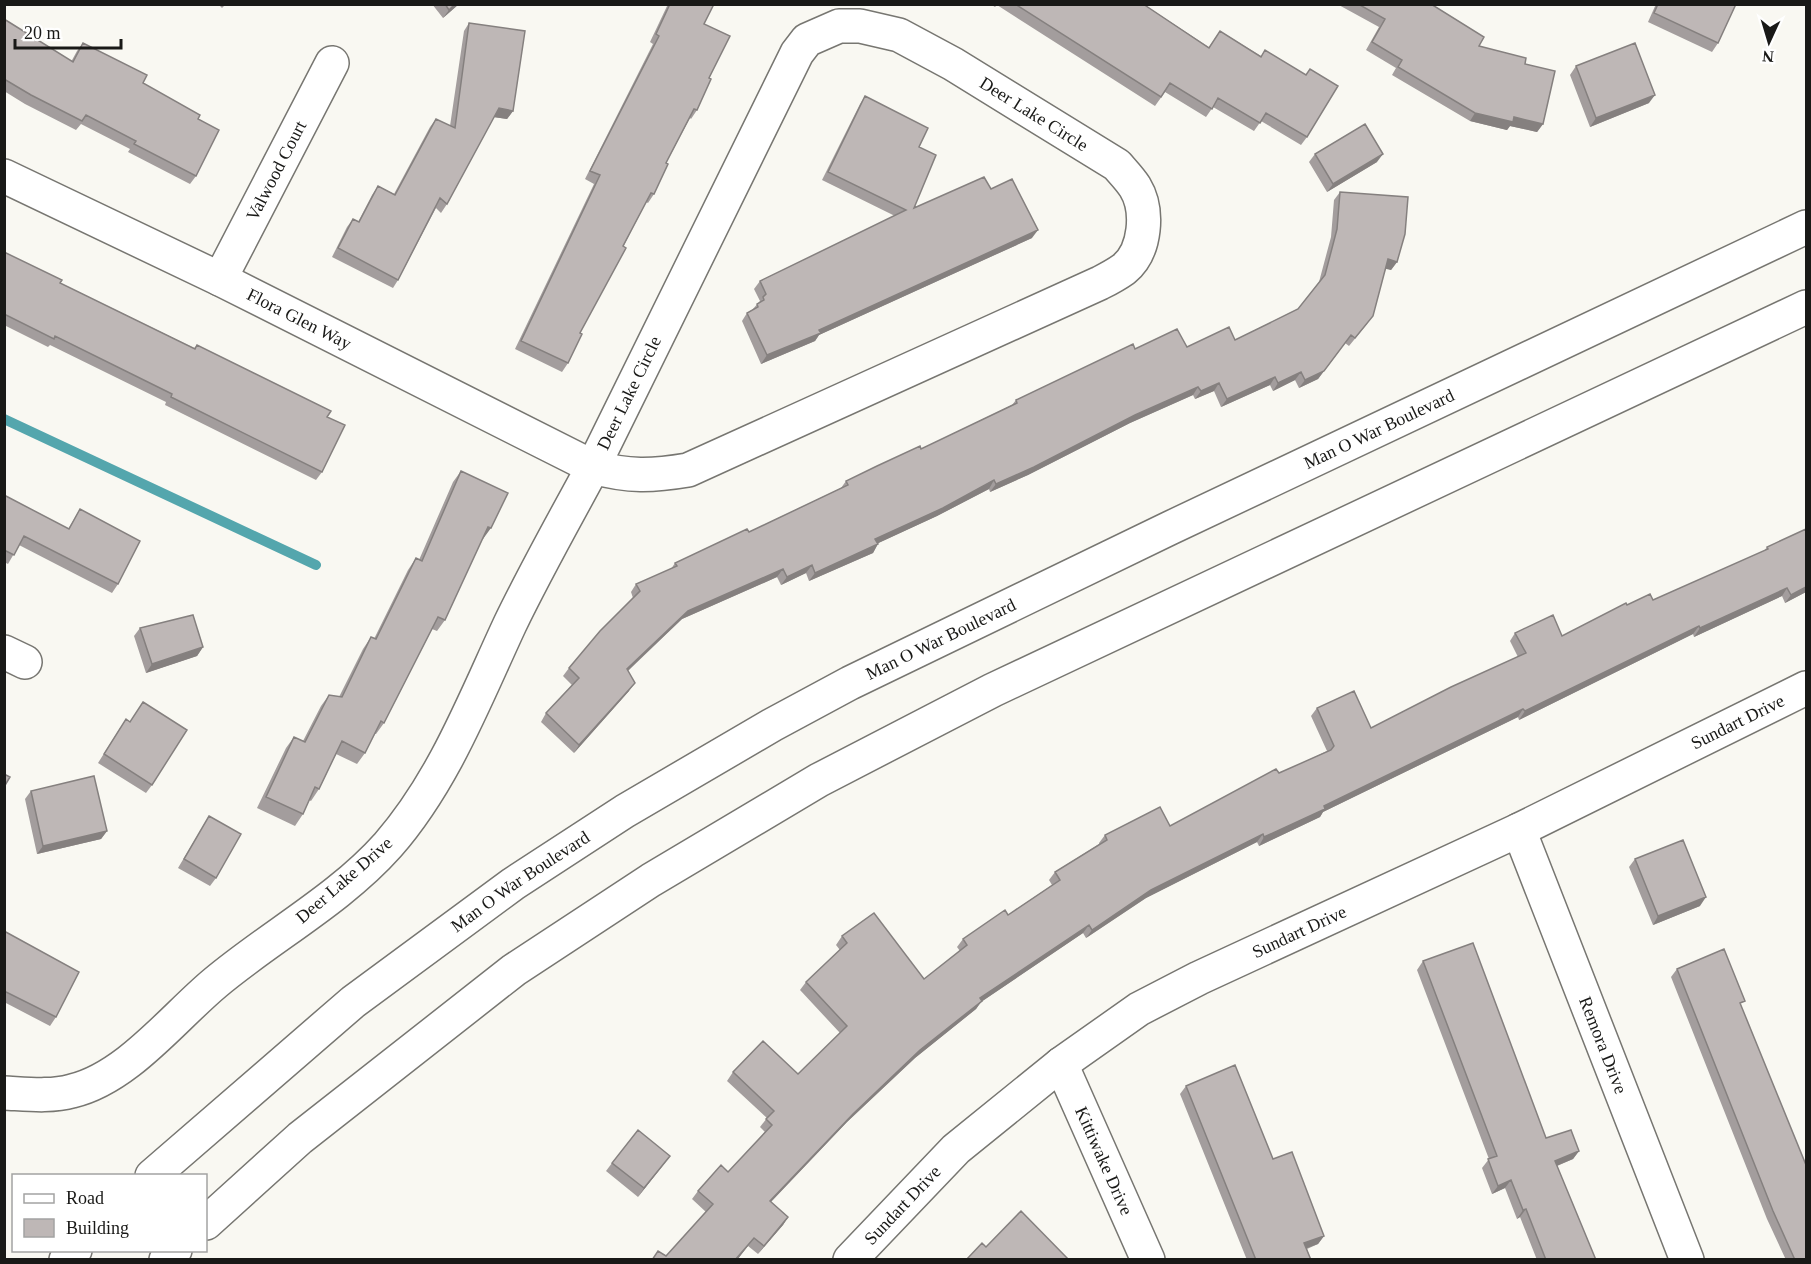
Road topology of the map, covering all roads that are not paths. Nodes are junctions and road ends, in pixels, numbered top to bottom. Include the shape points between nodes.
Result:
1 (333, 63) dead end
2 (4, 176) edge
3 (1806, 228) edge
4 (220, 279) junction
5 (1806, 306) edge
6 (593, 467) junction
7 (1806, 688) edge
8 (1519, 830) junction
9 (1061, 1064) junction
10 (4, 1093) edge
11 (154, 1174) edge
12 (207, 1222) edge
13 (850, 1260) edge
14 (1148, 1260) edge
15 (1687, 1260) edge

1 - 4 street, Valwood Court
2 - 4 street, Flora Glen Way
3 - 11 street, Man O War Boulevard via 1160,533 850,683 772,725 513,884 352,1002
4 - 6 street, Flora Glen Way
5 - 12 street via 993,690 819,780 651,880 514,970 300,1138
6 - 6 street, Deer Lake Circle via 797,53 807,40 839,26 860,26 899,35 1117,165 1136,188 1143,233 1137,252 1125,268 1100,283 688,470 651,476 622,475
6 - 10 street, Deer Lake Drive via 521,601 446,760 419,807 387,846 297,922 216,982 105,1078 72,1092
7 - 8 street, Sundart Drive
8 - 9 street, Sundart Drive via 1199,978 1139,1010
8 - 15 street, Remora Drive
9 - 13 street, Sundart Drive via 956,1149
9 - 14 street, Kittiwake Drive

